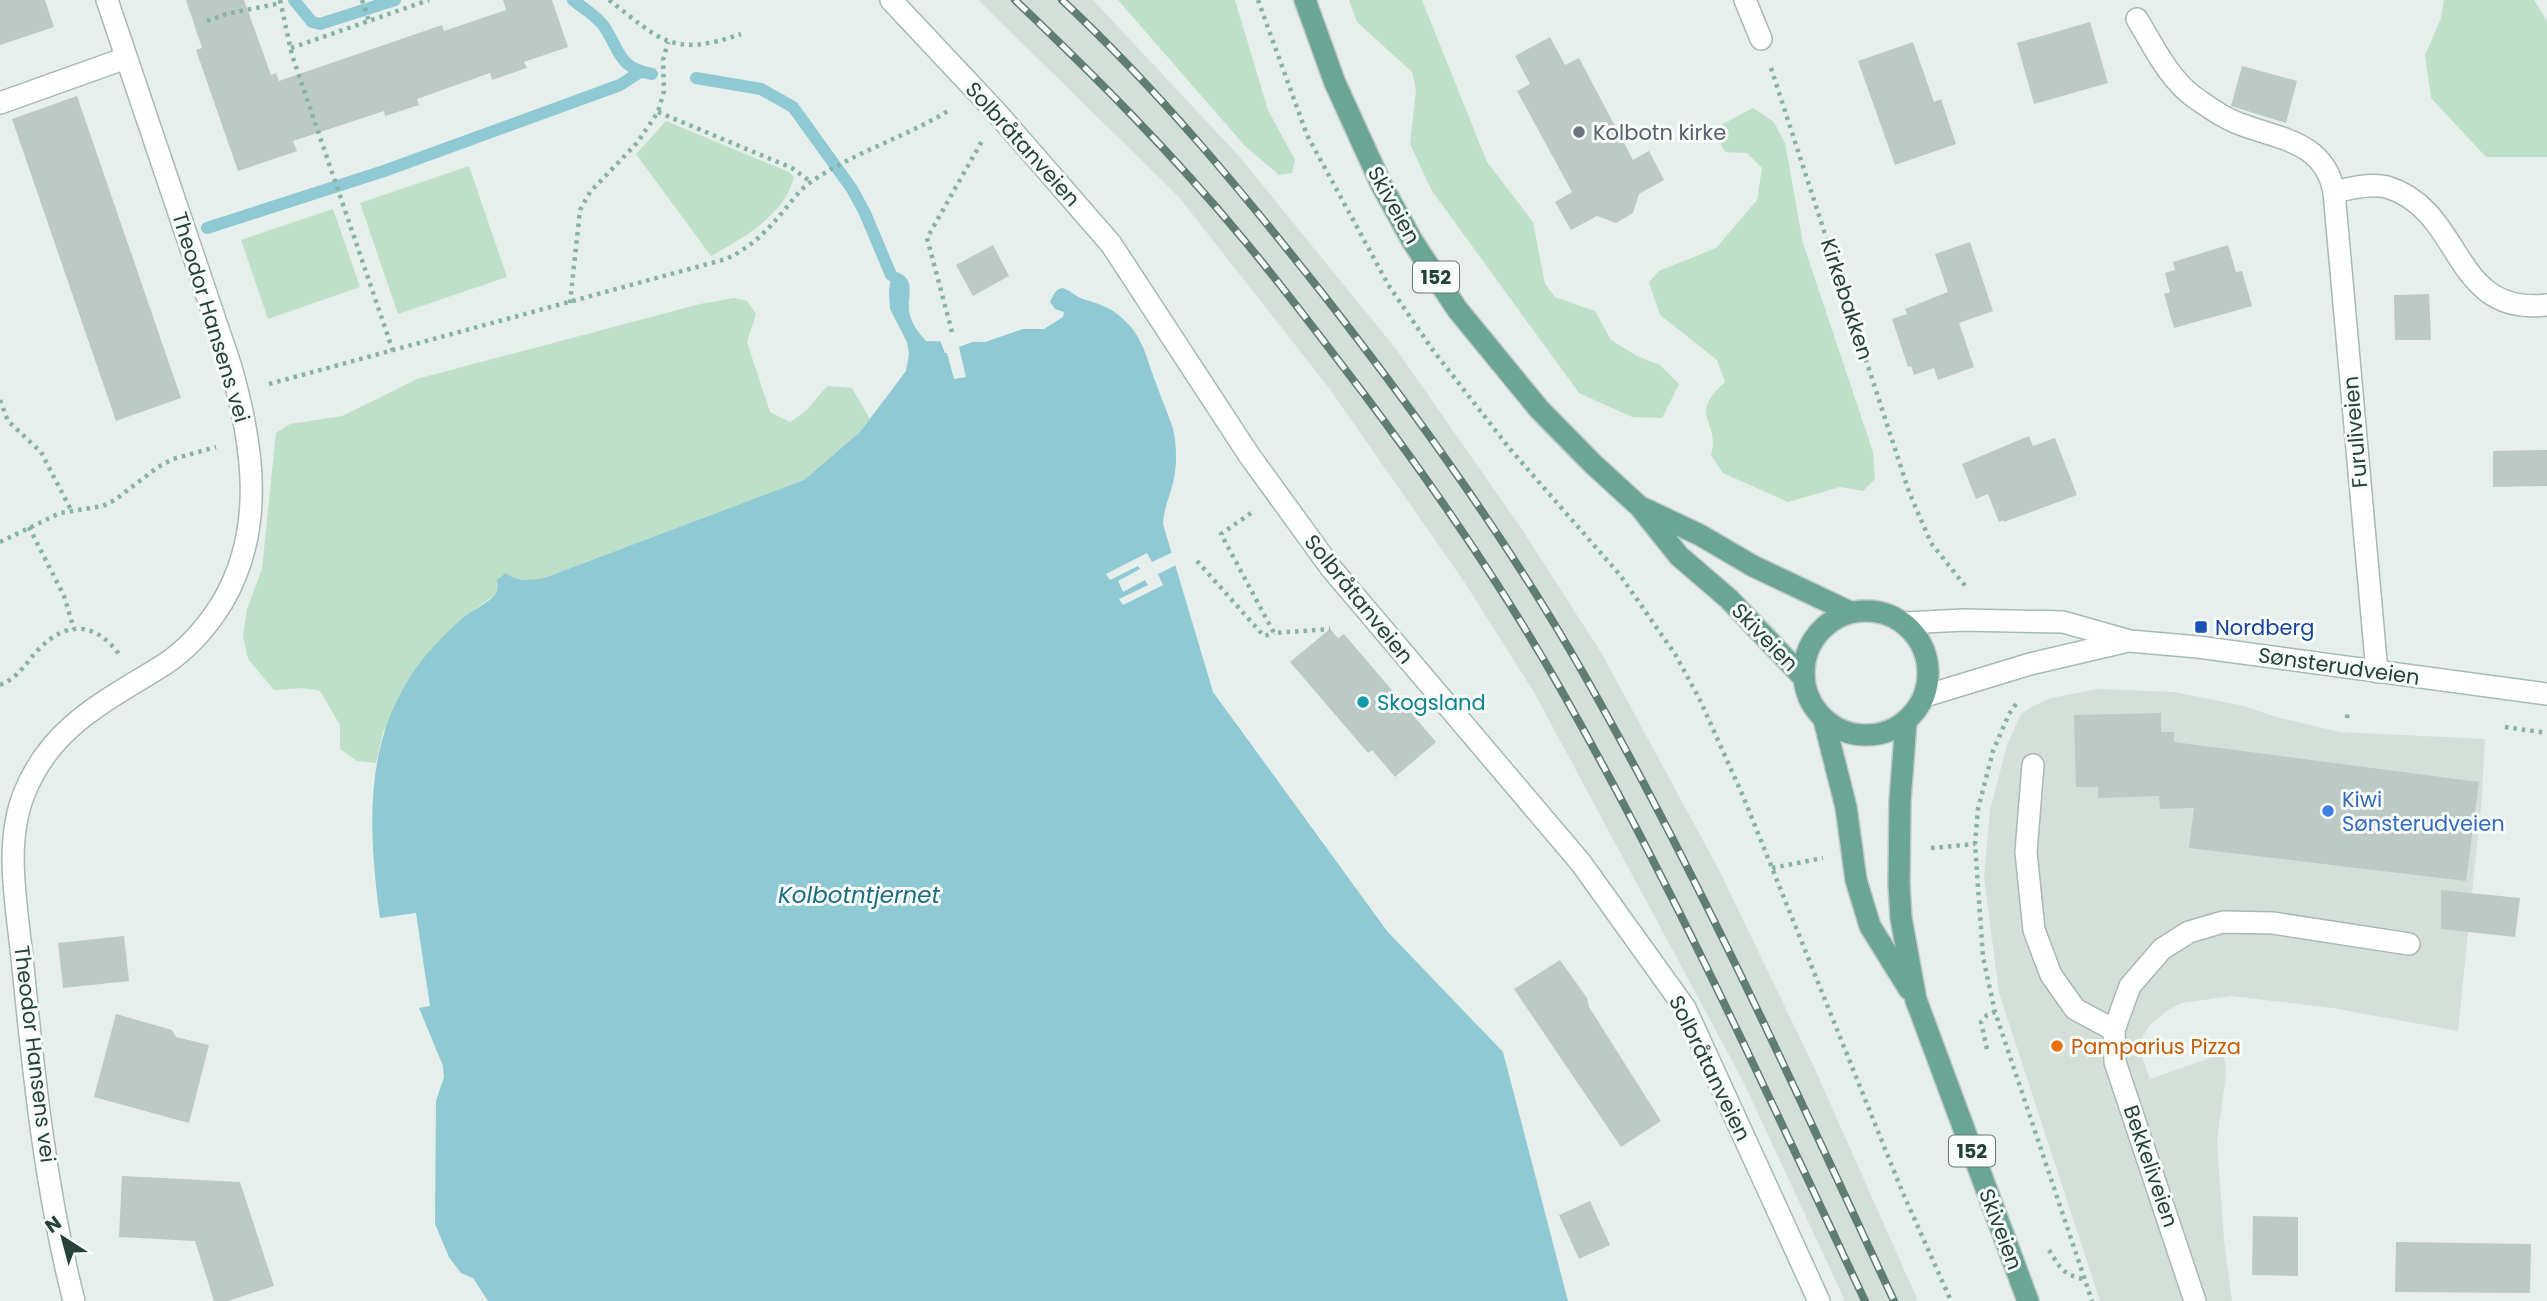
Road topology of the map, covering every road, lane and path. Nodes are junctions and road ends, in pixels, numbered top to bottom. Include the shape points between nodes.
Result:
1 (107, 0) edge
2 (429, 0) edge
3 (609, 0) edge
4 (891, 0) edge
5 (1258, 0) edge
6 (1305, 0) edge
7 (1745, 0) edge
8 (362, 1) edge
9 (280, 2) edge
10 (368, 18) junction
11 (2137, 19) dead end
12 (207, 21) dead end
13 (741, 34) dead end
14 (1761, 39) joint
15 (668, 42) junction
16 (291, 48) junction
17 (126, 58) junction
18 (978, 92) junction
19 (0, 103) edge
20 (658, 112) junction
21 (998, 113) junction
22 (811, 182) junction
23 (2334, 192) junction
24 (570, 303) junction
25 (2547, 305) edge
26 (952, 332) dead end
27 (393, 351) junction
28 (238, 392) junction
29 (1, 400) edge
30 (248, 440) junction
31 (1278, 495) junction
32 (1640, 507) junction
33 (71, 510) junction
34 (29, 527) junction
35 (0, 542) edge
36 (1198, 561) dead end
37 (1966, 588) dead end
38 (1850, 612) junction
39 (1904, 623) junction
40 (74, 629) junction
41 (1330, 629) dead end
42 (1274, 633) junction
43 (2130, 641) junction
44 (2377, 672) junction
45 (1803, 677) junction
46 (137, 681) junction
47 (0, 685) edge
48 (2547, 694) edge
49 (1925, 696) junction
50 (2024, 698) dead end
51 (2348, 710) dead end
52 (2347, 718) dead end
53 (1824, 720) junction
54 (1906, 722) junction
55 (2505, 727) dead end
56 (2547, 733) edge
57 (2033, 765) dead end
58 (1975, 844) junction
59 (1929, 848) dead end
60 (1825, 858) dead end
61 (1772, 868) junction
62 (2409, 944) dead end
63 (1916, 1000) junction
64 (1995, 1012) junction
65 (2114, 1030) junction
66 (1987, 1049) dead end
67 (2049, 1250) dead end
68 (2087, 1280) junction
69 (74, 1301) edge
70 (1819, 1301) edge
71 (1951, 1301) edge
72 (2028, 1301) edge
73 (2092, 1301) edge
74 (2195, 1301) edge

1 - 17 street, Theodor Hansens vei
2 - 10 path
3 - 15 path
4 - 18 street, Solbråtanveien
5 - 61 path via 1307,135 1389,286 1479,411 1599,549 1675,654 1722,747
6 - 32 main road, Skiveien / 152 via 1335,83 1382,186 1457,309 1539,409
7 - 14 street
8 - 10 path
9 - 12 path
9 - 16 path
10 - 16 path
11 - 23 street via 2167,68 2190,94 2220,116 2309,150 2326,168
13 - 15 path via 691,46
14 - 37 path, Kirkebakken via 1909,492 1931,543
15 - 20 path
16 - 27 path
17 - 19 street
17 - 28 street, Theodor Hansens vei
18 - 21 street, Solbråtanveien
18 - 22 path
20 - 22 path via 792,167
20 - 24 path via 580,210
21 - 26 path via 927,239
21 - 31 street, Solbråtanveien via 1111,244
22 - 24 path via 765,233 740,253
23 - 25 street via 2385,187 2412,198 2436,221 2465,266 2492,296 2511,304
23 - 44 street, Furuliveien
24 - 27 path
27 - 28 path
28 - 30 street, Theodor Hansens vei
29 - 33 path via 8,421 41,452
30 - 33 path via 173,459 116,500
30 - 46 street, Theodor Hansens vei via 250,530 231,588 201,634 183,652
31 - 42 path via 1221,534
31 - 70 street, Solbråtanveien via 1331,568 1581,863 1685,1008
32 - 38 main road, Skiveien / 152
32 - 45 main road, Skiveien / 152 via 1679,556 1729,599
33 - 34 path
34 - 35 path
34 - 40 path via 64,596
36 - 42 path via 1264,636
38 - 39 main road, 152 via 1869,610
38 - 45 main road via 1815,636
39 - 43 street, Sønsterudveien via 2063,622
39 - 49 main road via 1927,656 1930,676
40 - 46 path via 96,631 109,640
40 - 47 path via 51,638 15,677
41 - 42 path
43 - 44 street, Sønsterudveien
43 - 49 street, Sønsterudveien
44 - 48 street, Sønsterudveien
45 - 53 main road, 152 via 1806,693
46 - 69 street, Theodor Hansens vei via 92,710 47,751 17,817 15,875 37,1098 62,1255
49 - 54 main road
50 - 58 path via 2009,714 1993,751 1978,808
51 - 52 path
53 - 54 main road via 1843,732 1865,736 1886,733
53 - 63 main road, Skiveien / 152 via 1846,807 1856,880 1870,926
54 - 63 main road, Skiveien / 152 via 1899,884
55 - 56 path
57 - 65 street via 2026,852 2034,930 2051,975 2076,1009
58 - 59 path
58 - 64 path via 1983,957
60 - 61 path
61 - 71 path
62 - 65 street via 2273,923 2223,922 2189,932 2162,949 2130,986
63 - 72 main road, Skiveien / 152
64 - 66 path via 1981,1022
64 - 68 path
65 - 74 street, Bekkeliveien via 2115,1062
67 - 68 path via 2069,1276
68 - 73 path

